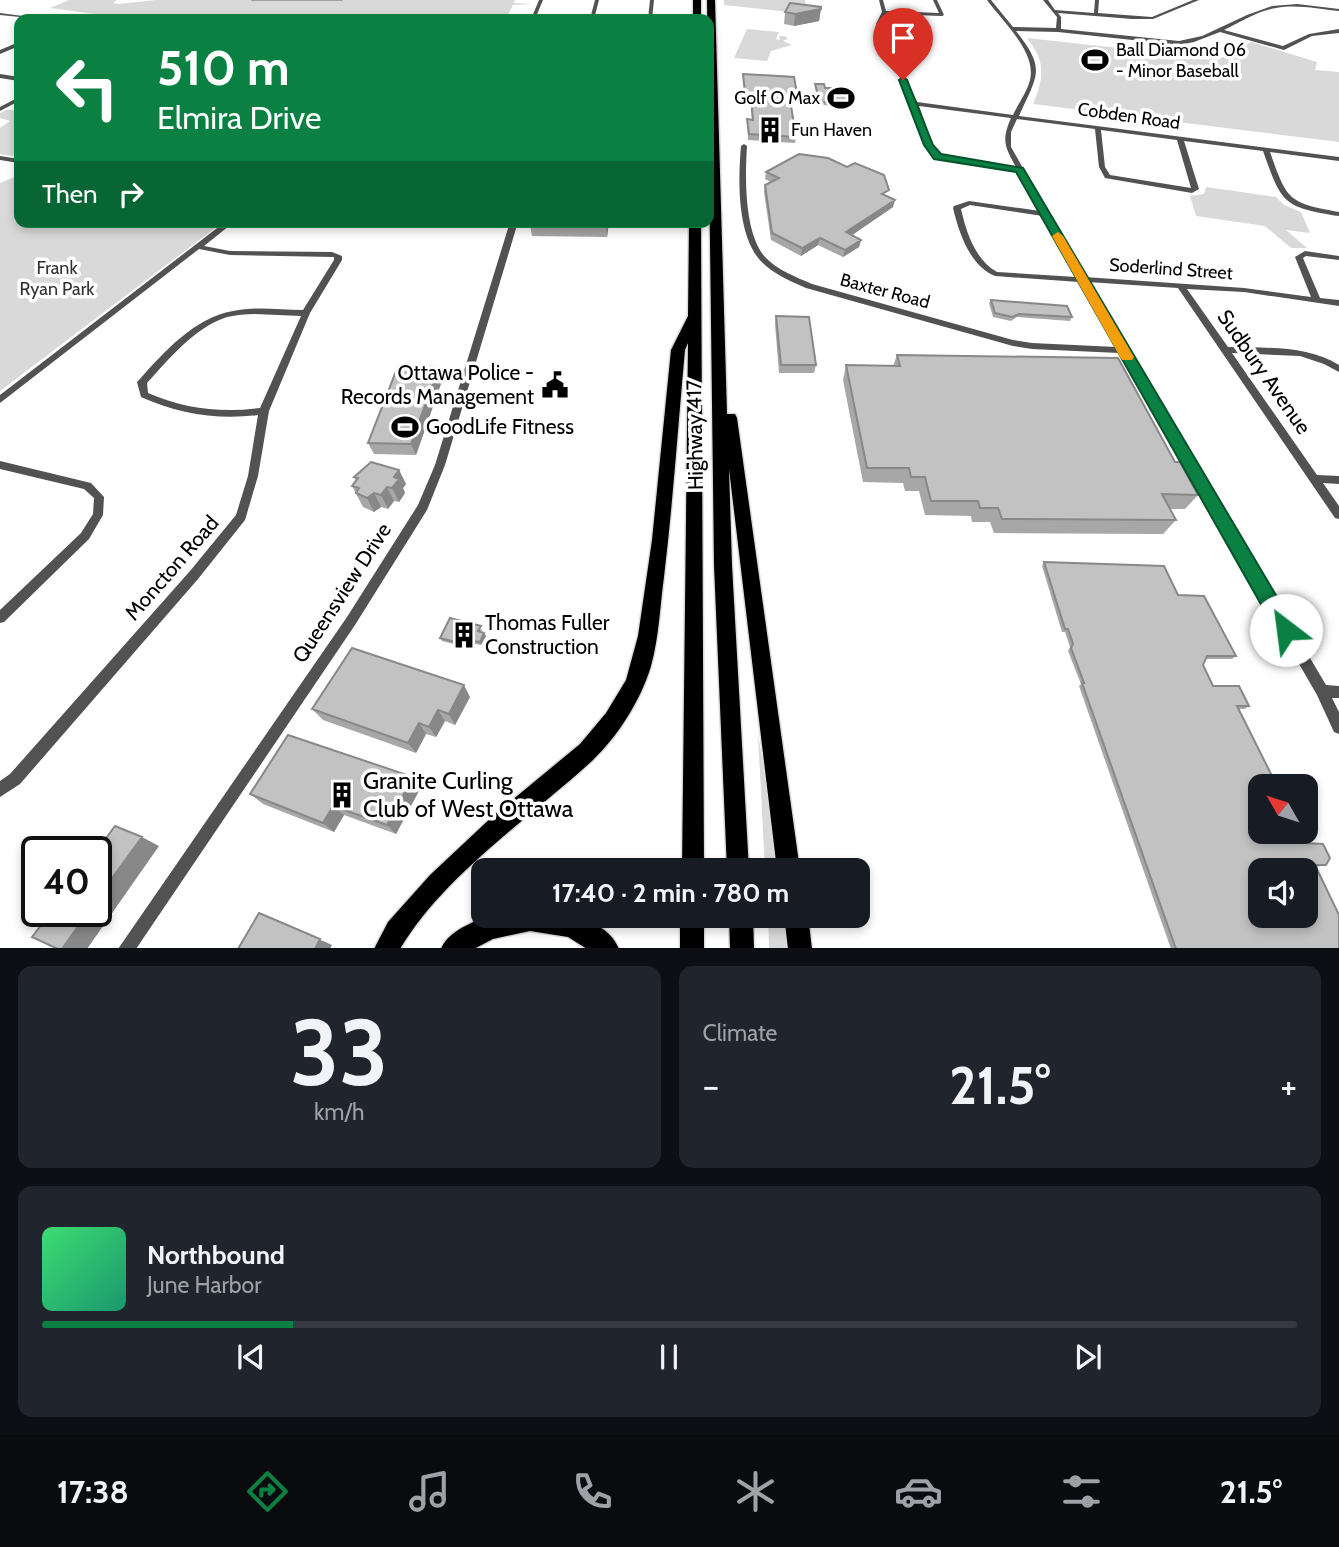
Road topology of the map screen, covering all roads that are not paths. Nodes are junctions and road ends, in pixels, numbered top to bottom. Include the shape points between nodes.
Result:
1 (881, 0) edge
2 (935, 0) edge
3 (989, 0) edge
4 (1045, 0) edge
5 (1097, 0) edge
6 (1197, 0) edge
7 (1322, 0) edge
8 (1176, 3) dead end
9 (1184, 5) junction
10 (1331, 9) junction
11 (1055, 10) junction
12 (1339, 10) edge
13 (884, 12) junction
14 (1096, 14) junction
15 (1012, 29) junction
16 (1058, 30) junction
17 (1221, 31) junction
18 (1339, 31) edge
19 (915, 104) junction
20 (714, 114) edge
21 (1017, 117) junction
22 (1098, 128) junction
23 (1180, 139) junction
24 (744, 146) dead end
25 (1266, 150) junction
26 (1339, 159) edge
27 (1020, 170) junction
28 (1045, 214) junction
29 (1339, 214) edge
30 (223, 228) edge
31 (512, 228) edge
32 (695, 228) edge
33 (199, 247) junction
34 (1339, 258) edge
35 (1082, 279) junction
36 (1181, 286) junction
37 (1316, 299) junction
38 (1339, 303) edge
39 (306, 313) junction
40 (695, 315) junction
41 (720, 341) junction
42 (1123, 350) junction
43 (1226, 350) junction
44 (1339, 369) edge
45 (0, 400) edge
46 (264, 411) junction
47 (0, 465) edge
48 (1315, 479) junction
49 (1339, 480) edge
50 (1339, 515) edge
51 (0, 618) edge
52 (1322, 691) junction
53 (1339, 692) edge
54 (1339, 727) edge
55 (0, 790) edge
56 (693, 858) edge
57 (737, 858) edge
58 (787, 858) edge
59 (692, 928) edge
60 (741, 928) edge
61 (798, 928) edge
62 (125, 948) edge
63 (386, 948) edge
64 (453, 948) edge
65 (607, 948) edge
66 (692, 948) edge
67 (742, 948) edge
68 (800, 948) edge

1 - 13 street
2 - 13 street via 942,15
3 - 15 street
4 - 11 street
5 - 14 street
6 - 9 street
7 - 10 street
8 - 9 street
9 - 14 street via 1153,18
10 - 12 street
10 - 17 street via 1271,7
11 - 14 street
11 - 16 street
13 - 19 street via 879,24 883,36
15 - 16 street
15 - 21 street via 1033,63 1033,80
16 - 17 street via 1179,43 1199,41
17 - 18 street via 1284,48 1311,35
19 - 21 street, Cobden Road
19 - 27 street via 938,157
20 - 41 highway, Highway 417
21 - 22 street, Cobden Road
21 - 27 street via 1006,139
22 - 23 street, Cobden Road
22 - 23 street via 1107,177 1192,191 1194,181
23 - 25 street, Cobden Road
24 - 42 street, Baxter Road via 741,171 748,235 764,261 788,277 1013,343
25 - 26 street, Cobden Road
25 - 29 street via 1282,194 1308,209
27 - 28 street
28 - 35 street
28 - 35 street, Soderlind Street via 969,203 957,208 983,268 1001,274
30 - 33 street
31 - 62 street, Queensview Drive via 440,465 423,506 351,621
32 - 40 highway
33 - 39 street, Moncton Road via 230,253 338,256
33 - 45 street
34 - 37 street via 1305,253 1299,257
35 - 36 street, Soderlind Street
35 - 42 street
36 - 37 street, Soderlind Street
36 - 43 street, Sudbury Avenue
37 - 38 street, Soderlind Street
39 - 46 street, Moncton Road
39 - 46 street via 223,315 205,324 142,382 144,395 186,408 235,415
40 - 56 highway
40 - 63 highway via 678,350 660,540 647,636 633,686 587,751 438,883
41 - 57 highway, Highway 417 via 723,565
41 - 58 highway
42 - 52 street
43 - 44 street via 1307,354
43 - 48 street, Sudbury Avenue
46 - 55 street, Moncton Road via 241,517 15,779
47 - 51 street via 87,486 99,497 98,515 85,536
48 - 49 street
48 - 50 street, Sudbury Avenue
52 - 53 street
52 - 54 street
59 - 66 highway
60 - 67 highway
61 - 68 highway
64 - 65 highway via 505,922 547,920 573,926

